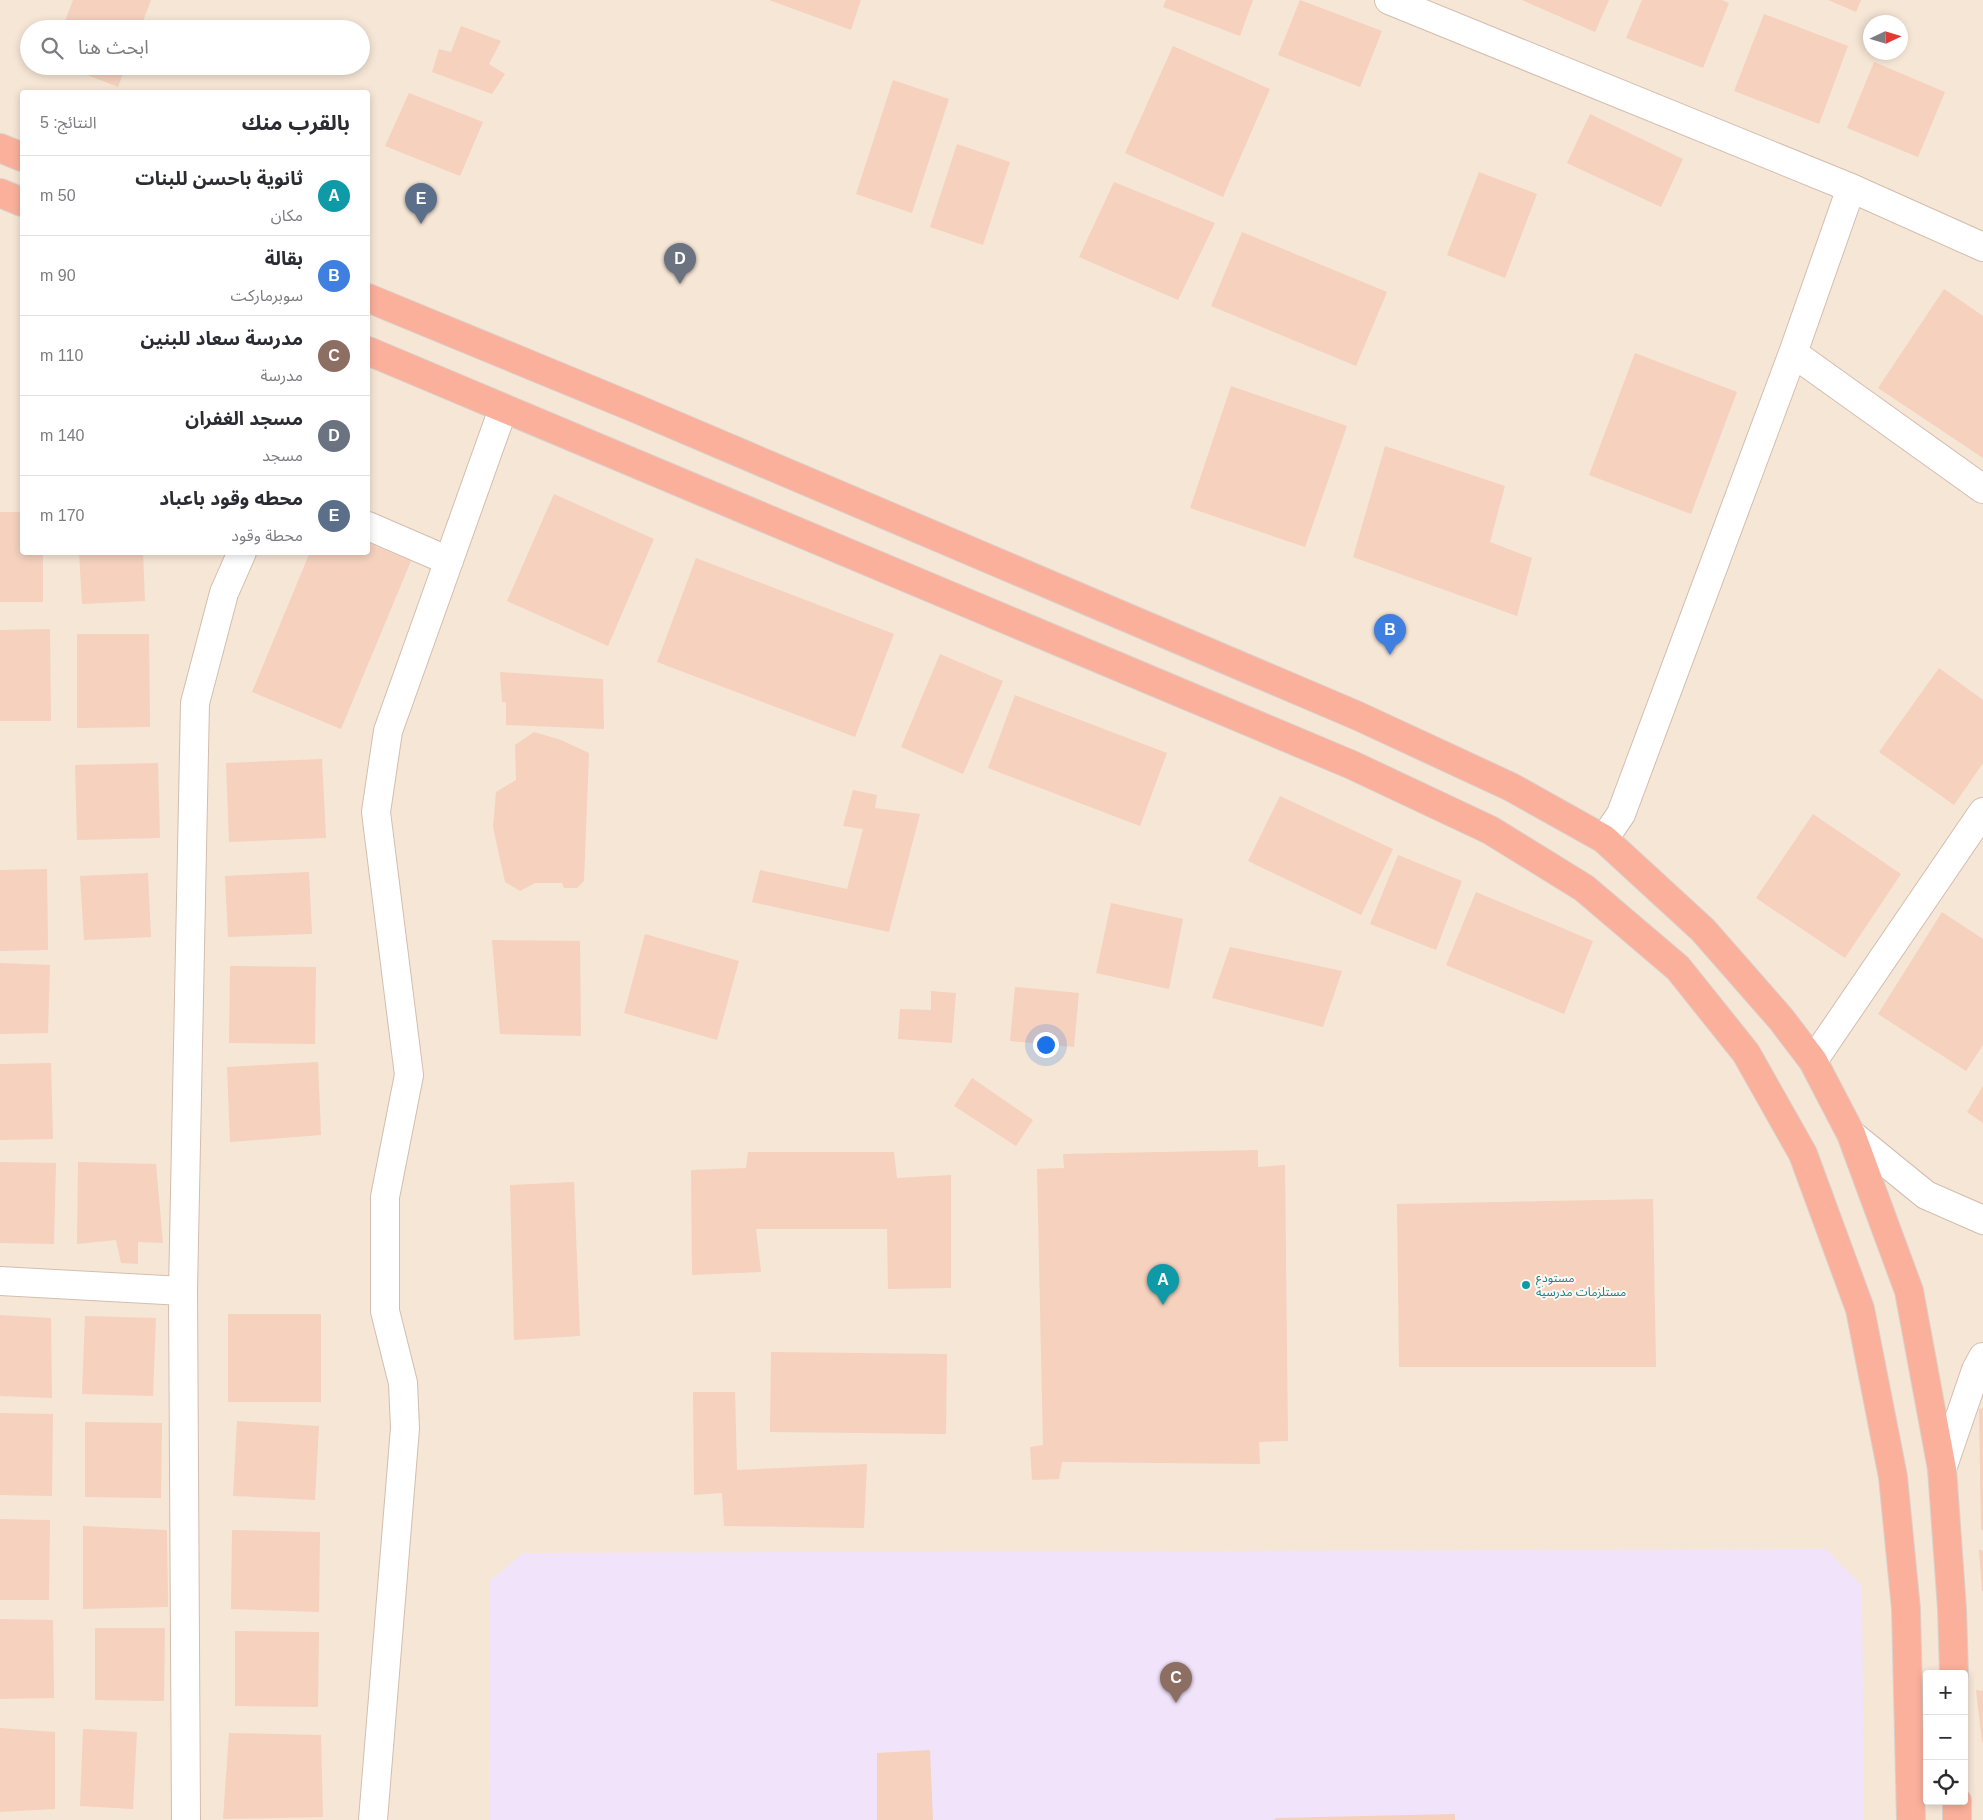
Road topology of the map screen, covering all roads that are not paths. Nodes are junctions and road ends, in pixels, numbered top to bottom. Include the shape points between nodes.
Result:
1 (1389, 0) edge
2 (0, 148) edge
3 (20, 156) edge
4 (1851, 188) junction
5 (0, 193) edge
6 (20, 201) edge
7 (1983, 247) edge
8 (370, 299) edge
9 (370, 351) edge
10 (1793, 353) junction
11 (503, 408) junction
12 (1983, 489) edge
13 (370, 527) edge
14 (241, 555) edge
15 (449, 561) junction
16 (1983, 812) edge
17 (1604, 839) junction
18 (1813, 1061) junction
19 (1851, 1134) junction
20 (1983, 1220) edge
21 (0, 1281) edge
22 (183, 1291) junction
23 (1983, 1357) edge
24 (1942, 1469) junction
25 (1954, 1670) edge
26 (1957, 1805) edge
27 (186, 1820) edge
28 (372, 1820) edge
29 (1911, 1820) edge
30 (1957, 1820) edge

1 - 4 street
2 - 3 highway
4 - 7 street
4 - 10 street
5 - 6 highway
8 - 17 highway via 1349,712 1511,787
9 - 11 highway
10 - 12 street
10 - 17 street via 1620,814
11 - 15 street
11 - 29 highway via 1352,765 1482,826 1584,888 1678,968 1746,1053 1803,1154 1860,1309 1893,1477 1906,1599
13 - 15 street
14 - 22 street via 224,593 195,703
15 - 28 street via 388,730 376,812 409,1075 385,1198 384,1311 403,1383 405,1428
16 - 18 street
17 - 18 highway via 1703,930 1781,1019
18 - 19 highway
19 - 20 street via 1926,1195
19 - 24 highway via 1909,1291
21 - 22 street
22 - 27 street
23 - 24 street
24 - 25 highway
26 - 30 highway

